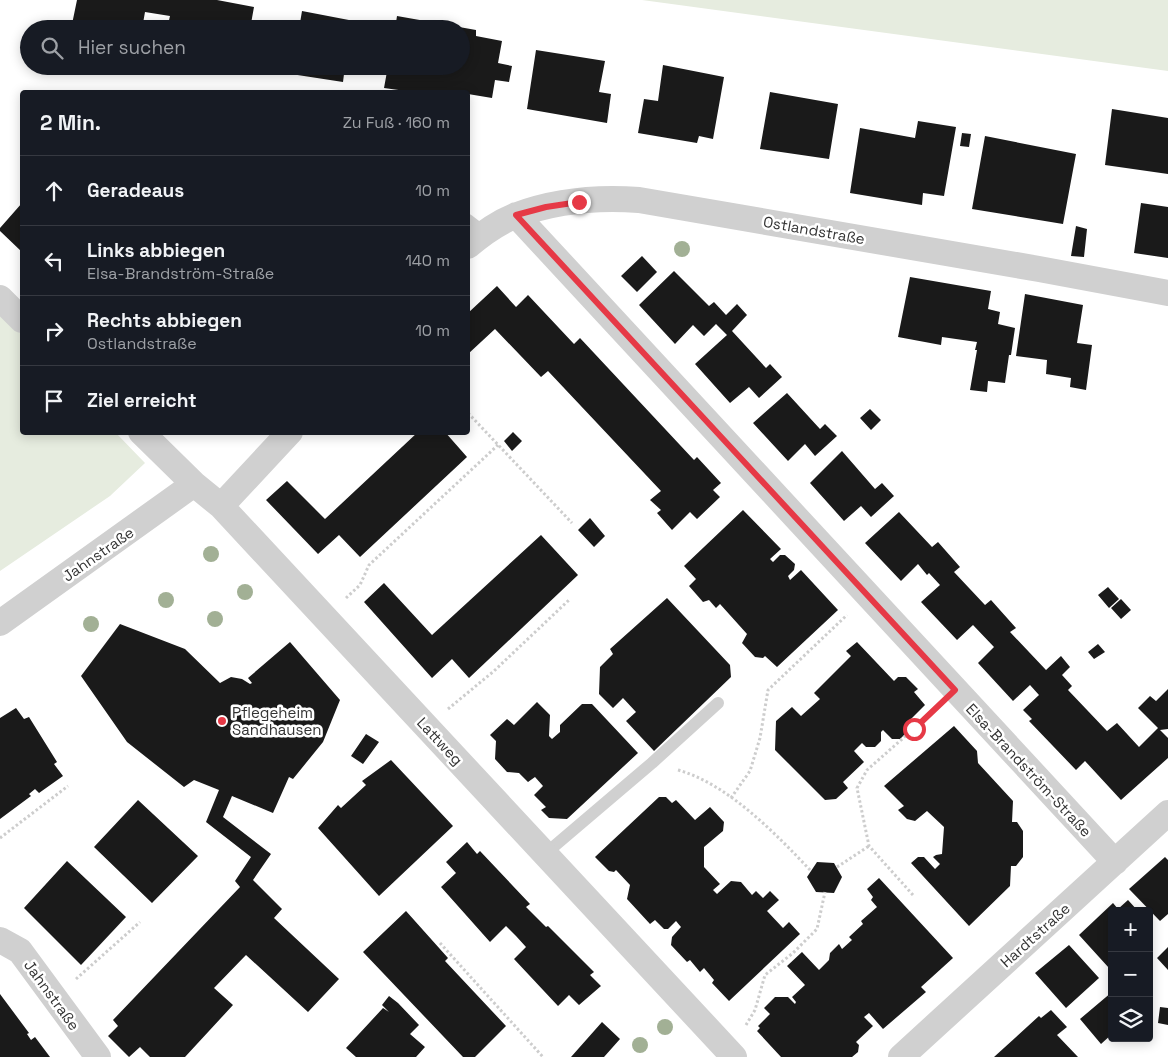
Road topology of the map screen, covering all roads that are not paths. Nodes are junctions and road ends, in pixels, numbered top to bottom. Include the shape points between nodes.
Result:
1 (516, 215) junction
2 (473, 233) edge
3 (1168, 293) edge
4 (0, 298) edge
5 (20, 318) edge
6 (144, 435) edge
7 (287, 435) edge
8 (194, 484) junction
9 (221, 506) junction
10 (0, 623) edge
11 (718, 703) dead end
12 (1168, 813) edge
13 (546, 854) junction
14 (1115, 862) junction
15 (0, 940) edge
16 (729, 1052) edge
17 (98, 1057) edge
18 (901, 1057) edge

1 - 2 street, Ostlandstraße
1 - 3 street, Ostlandstraße via 608,198 639,200
1 - 14 street, Elsa-Brandström-Straße
4 - 5 street
6 - 8 street, Lattweg
7 - 9 street
8 - 9 street, Lattweg
8 - 10 street, Jahnstraße
9 - 13 street, Lattweg
11 - 13 lane
12 - 14 street, Hardtstraße
13 - 16 street, Lattweg
14 - 18 street, Hardtstraße
15 - 17 street, Jahnstraße via 20,951

